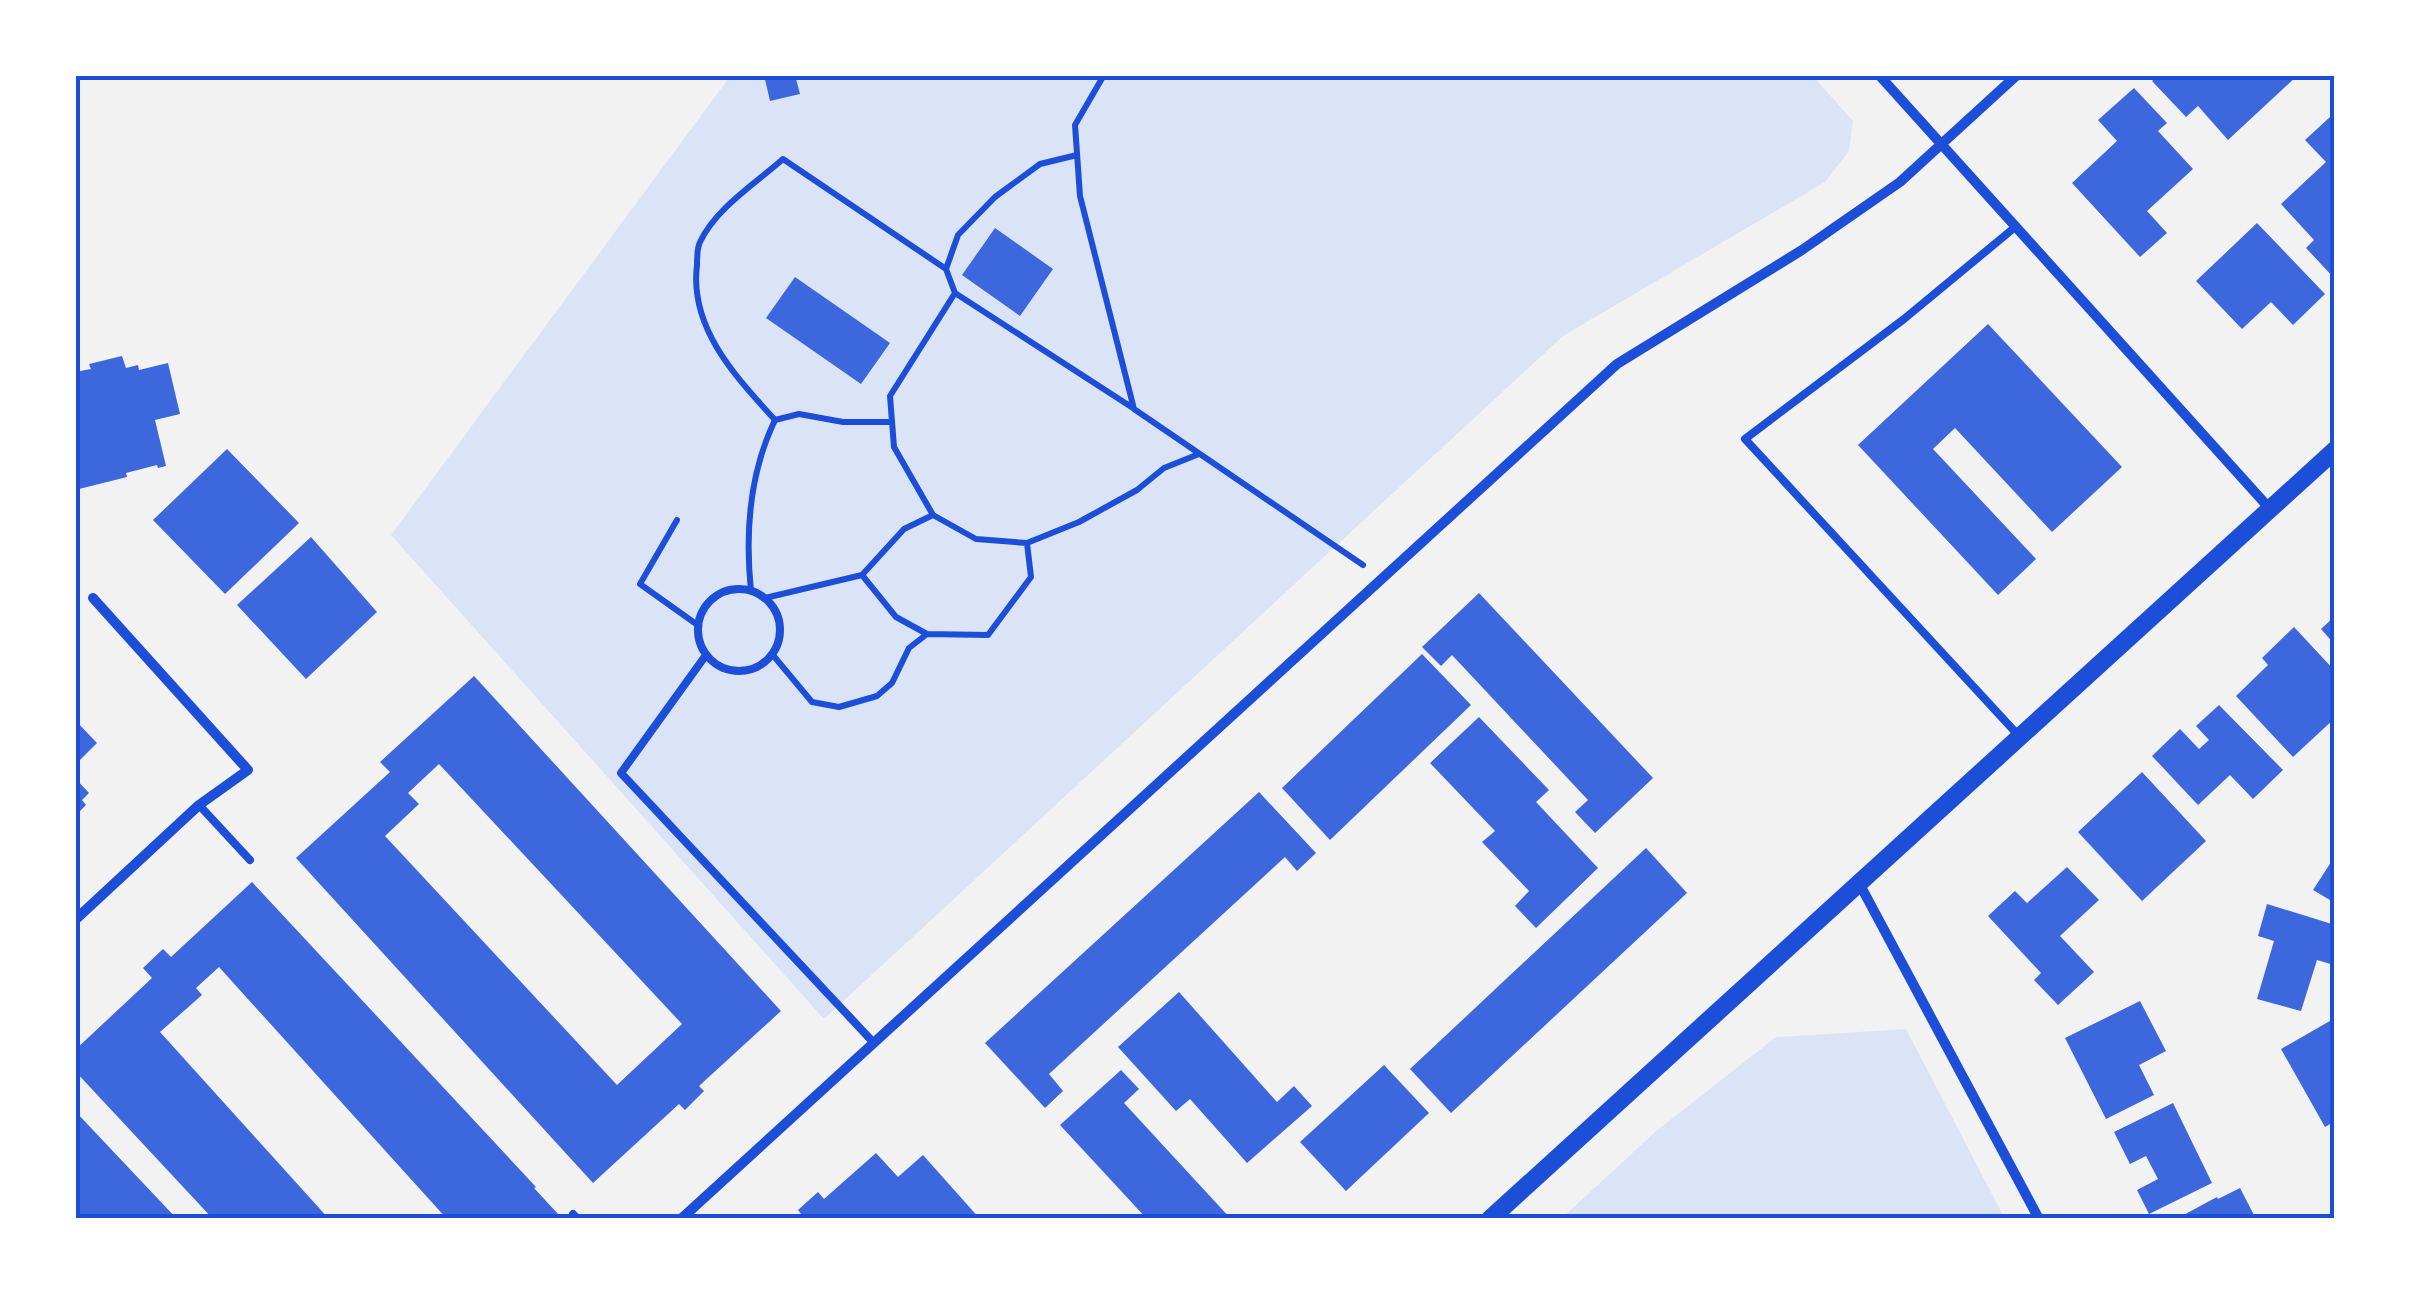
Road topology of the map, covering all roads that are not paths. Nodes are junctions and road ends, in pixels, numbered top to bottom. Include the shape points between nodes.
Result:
1 (1879, 75) edge
2 (2017, 75) edge
3 (1940, 144) junction
4 (2014, 228) junction
5 (2335, 450) edge
6 (2271, 510) junction
7 (93, 598) dead end
8 (706, 655) junction
9 (2020, 736) junction
10 (199, 805) junction
11 (250, 860) dead end
12 (1860, 883) junction
13 (75, 920) edge
14 (872, 1042) junction
15 (681, 1219) edge
16 (1490, 1219) edge
17 (2040, 1219) edge

1 - 3 street
2 - 3 street
3 - 4 street
3 - 14 street via 1900,182 1802,250 1617,364
4 - 6 street
4 - 9 lane via 1745,439
5 - 6 street
6 - 9 street
7 - 10 street via 248,770
8 - 8 lane via 699,626 714,598 750,590 765,598 780,631 772,654 739,671
8 - 14 lane via 621,773
9 - 12 street
10 - 11 lane
10 - 13 street
12 - 16 street
12 - 17 street
14 - 15 street

